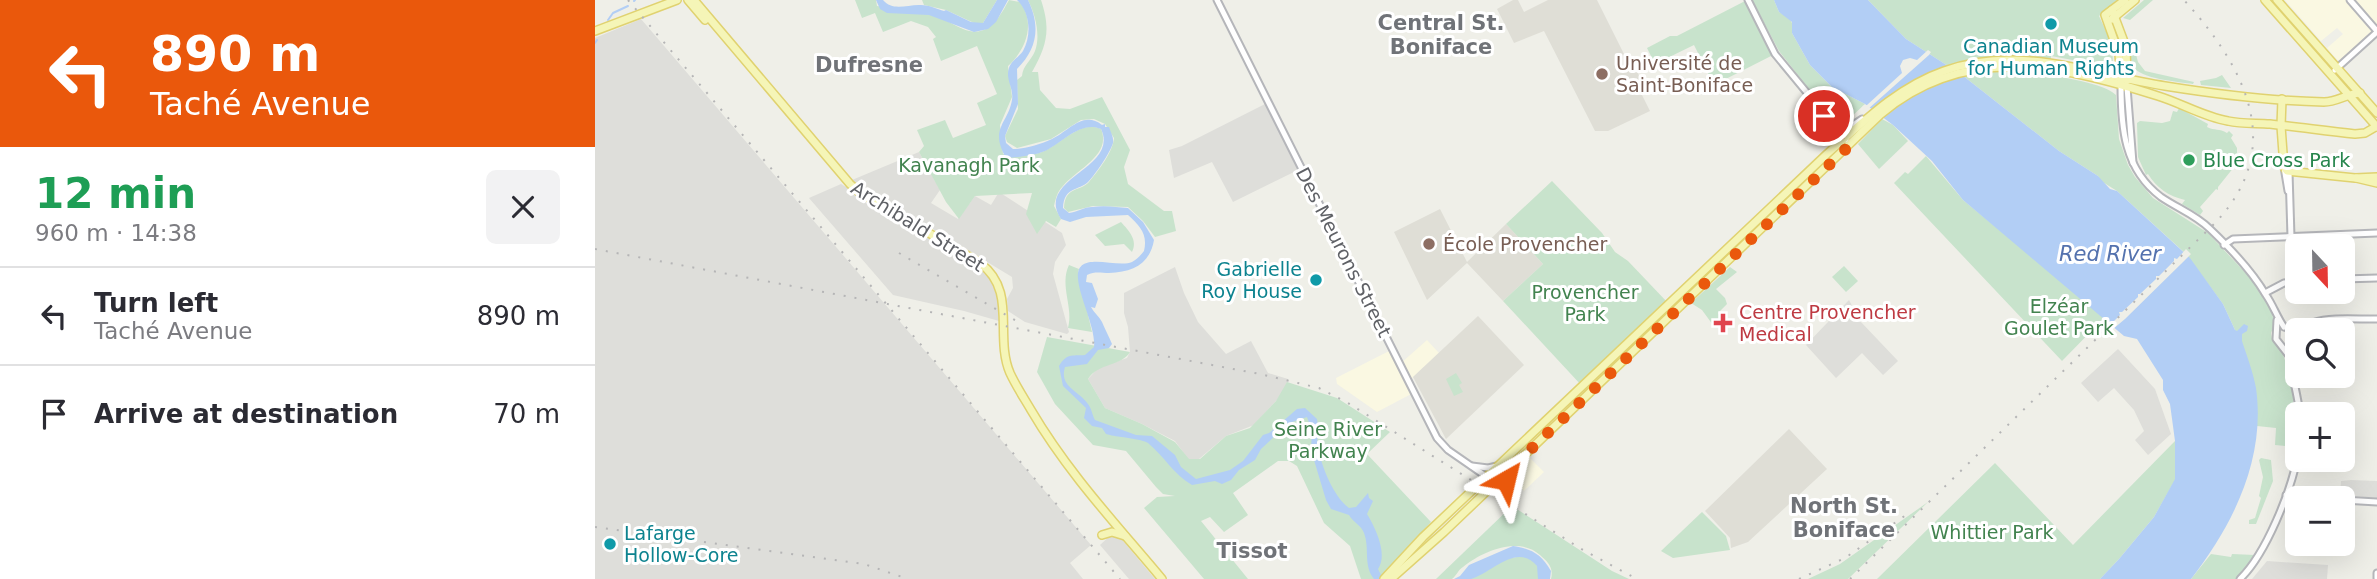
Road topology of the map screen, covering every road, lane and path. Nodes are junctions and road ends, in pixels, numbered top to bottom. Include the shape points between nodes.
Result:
1 (688, 0) edge
2 (1217, 0) edge
3 (1748, 0) edge
4 (2125, 0) edge
5 (2135, 0) edge
6 (2268, 0) edge
7 (2277, 0) edge
8 (2350, 0) edge
9 (674, 1) edge
10 (697, 4) edge
11 (2110, 16) junction
12 (595, 31) edge
13 (2377, 32) edge
14 (2117, 48) junction
15 (2127, 62) junction
16 (1984, 65) junction
17 (2334, 71) junction
18 (2106, 73) junction
19 (2124, 82) junction
20 (2163, 86) junction
21 (2360, 93) junction
22 (2348, 94) junction
23 (2284, 99) junction
24 (2377, 113) edge
25 (2229, 122) junction
26 (1833, 125) junction
27 (2283, 126) junction
28 (2377, 126) edge
29 (1854, 131) junction
30 (1847, 142) junction
31 (2282, 144) junction
32 (2287, 170) junction
33 (2377, 177) edge
34 (2355, 178) junction
35 (2377, 183) edge
36 (2377, 233) edge
37 (2291, 234) edge
38 (2355, 234) edge
39 (2285, 237) edge
40 (2224, 245) junction
41 (2377, 278) edge
42 (2355, 279) edge
43 (2285, 282) edge
44 (2265, 293) junction
45 (2377, 319) edge
46 (2355, 320) edge
47 (2283, 329) joint
48 (2280, 345) junction
49 (2285, 345) edge
50 (2285, 352) edge
51 (1500, 464) junction
52 (1469, 465) junction
53 (1507, 472) junction
54 (1487, 477) junction
55 (1497, 481) junction
56 (1511, 490) dead end
57 (2285, 497) edge
58 (2355, 501) edge
59 (2377, 502) edge
60 (1102, 536) dead end
61 (1126, 536) junction
62 (1409, 558) junction
63 (1393, 575) edge
64 (1163, 579) edge
65 (1384, 579) edge
66 (2240, 579) edge

1 - 10 main road, Archibald Street
2 - 52 street, Des Meurons Street via 1435,433
3 - 26 street via 1775,54
4 - 11 main road
5 - 11 main road
6 - 17 main road
7 - 17 main road
8 - 13 street
9 - 10 main road
9 - 12 main road
10 - 61 main road, Archibald Street via 724,41 859,192 993,274 1002,295 1010,373 1052,445
11 - 14 main road
11 - 15 main road via 2126,47
13 - 17 street
14 - 18 main road via 2116,66
14 - 19 main road
15 - 19 main road
15 - 20 main road via 2136,76
16 - 18 main road via 2038,61
16 - 19 main road via 2029,66
16 - 29 main road via 1917,88
16 - 29 main road via 1956,67 1926,78 1879,108
17 - 21 main road
17 - 22 main road
18 - 19 main road
19 - 20 main road
19 - 25 main road
19 - 40 street via 2133,163 2157,194 2203,223
20 - 23 main road
21 - 22 main road
21 - 24 main road
22 - 23 main road via 2327,102
22 - 28 main road
23 - 27 main road
25 - 27 main road
25 - 31 main road via 2272,129
26 - 29 street
26 - 30 street
27 - 28 main road via 2355,134
27 - 31 main road
27 - 32 main road
29 - 30 main road
30 - 51 main road
30 - 53 main road
31 - 32 main road
32 - 34 main road
32 - 37 street
33 - 34 main road
34 - 35 main road
36 - 38 street
39 - 40 street via 2233,239
40 - 44 street
41 - 42 street
43 - 44 street
44 - 47 street
45 - 46 street
47 - 48 street via 2276,339
48 - 49 street
48 - 50 street
51 - 52 street via 1487,468
51 - 54 main road
52 - 54 street, Des Meurons Street
53 - 55 main road
53 - 56 main road
54 - 55 main road, Des Meurons Street
54 - 62 main road via 1423,537
55 - 62 main road
57 - 66 street via 2259,556
58 - 59 street
60 - 61 main road via 1114,532
61 - 64 main road, Archibald Street
62 - 63 main road
63 - 65 main road

